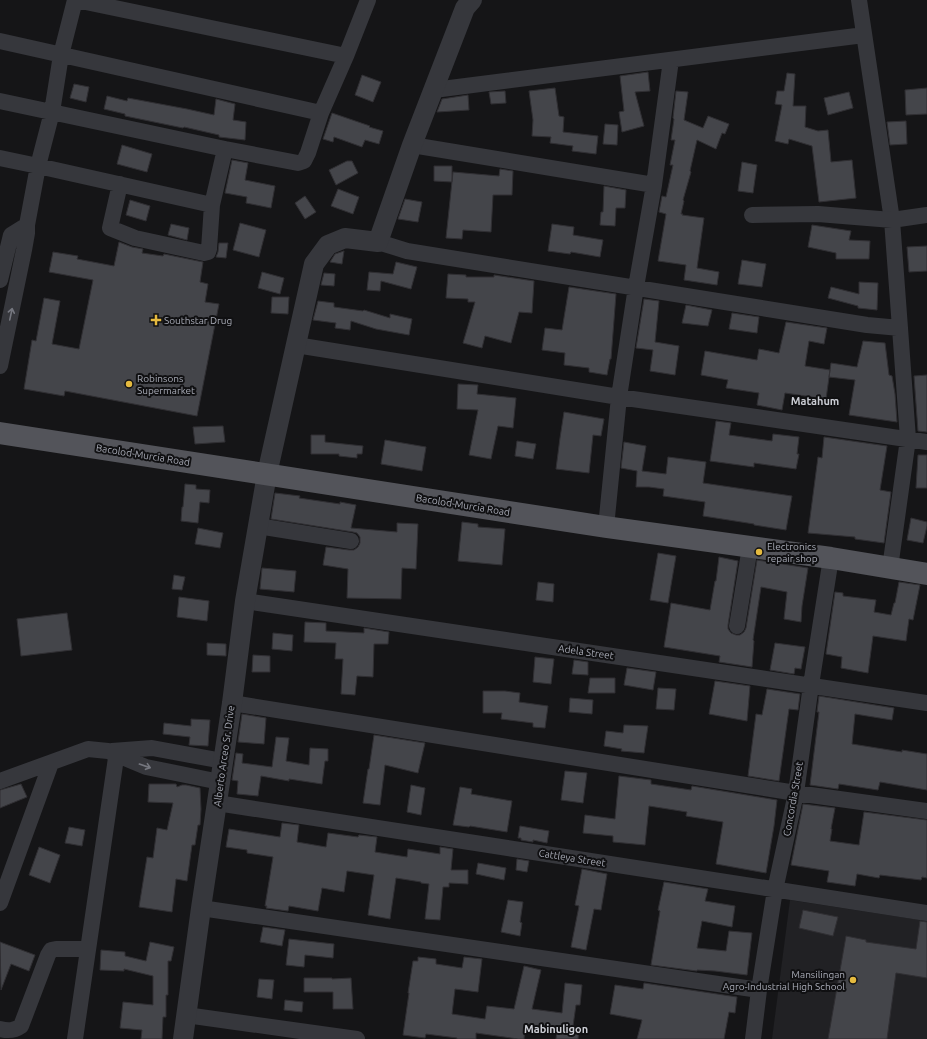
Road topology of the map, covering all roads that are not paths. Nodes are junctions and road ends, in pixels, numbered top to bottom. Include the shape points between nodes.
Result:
1 (76, 0) edge
2 (472, 0) edge
3 (860, 0) edge
4 (364, 1) edge
5 (864, 35) junction
6 (0, 41) edge
7 (61, 55) junction
8 (346, 56) junction
9 (671, 60) junction
10 (434, 90) junction
11 (0, 101) edge
12 (52, 112) junction
13 (321, 113) junction
14 (412, 146) junction
15 (225, 149) junction
16 (0, 158) edge
17 (38, 166) junction
18 (120, 184) junction
19 (654, 185) junction
20 (212, 205) junction
21 (752, 215) dead end
22 (927, 215) edge
23 (892, 220) junction
24 (27, 225) junction
25 (378, 242) junction
26 (1, 276) edge
27 (19, 278) junction
28 (636, 287) junction
29 (900, 328) junction
30 (296, 345) junction
31 (0, 366) edge
32 (619, 397) junction
33 (0, 433) edge
34 (908, 439) junction
35 (927, 442) edge
36 (267, 474) junction
37 (258, 526) junction
38 (606, 527) junction
39 (351, 541) dead end
40 (750, 547) junction
41 (831, 558) junction
42 (890, 568) junction
43 (927, 574) edge
44 (245, 601) junction
45 (737, 626) dead end
46 (811, 685) junction
47 (232, 703) junction
48 (927, 703) edge
49 (114, 752) junction
50 (222, 761) junction
51 (51, 763) junction
52 (0, 781) edge
53 (220, 782) junction
54 (796, 792) junction
55 (217, 803) junction
56 (927, 811) edge
57 (7, 865) edge
58 (775, 890) junction
59 (0, 903) edge
60 (201, 908) junction
61 (927, 913) edge
62 (88, 949) junction
63 (759, 990) junction
64 (186, 1015) junction
65 (0, 1029) edge
66 (75, 1039) edge
67 (183, 1039) edge
68 (357, 1039) edge
69 (753, 1039) edge

1 - 7 street
1 - 8 street
2 - 10 street via 465,8
3 - 5 street
4 - 8 street
5 - 9 street
5 - 23 street
6 - 7 street
7 - 12 street
7 - 13 street
8 - 13 street
9 - 10 street
9 - 19 street
10 - 14 street
11 - 12 street
12 - 15 street
12 - 17 street
13 - 15 street via 304,161 298,163
14 - 19 street
14 - 25 street
15 - 20 street
16 - 17 street
17 - 18 street
17 - 24 street
18 - 20 street
18 - 20 street via 110,228 135,238 208,252
19 - 28 street
21 - 23 street via 818,214
22 - 23 street
23 - 29 street
24 - 26 street via 11,235
24 - 27 street
25 - 28 street via 407,251
25 - 30 street, Alberto Arceo Sr. Drive via 346,238 328,245 314,264
26 - 27 street
31 -> 27 street
28 - 29 street via 867,325
28 - 32 street
29 - 34 street
30 - 32 street
30 - 36 street, Alberto Arceo Sr. Drive
32 - 34 street
32 - 38 street
33 - 36 main road, Bacolod-Murcia Road
34 - 35 street
34 - 42 street
36 - 37 street, Alberto Arceo Sr. Drive
36 - 38 main road, Bacolod-Murcia Road
37 - 39 street
37 - 44 street, Alberto Arceo Sr. Drive
38 - 40 main road, Bacolod-Murcia Road
40 - 41 main road, Bacolod-Murcia Road
40 - 45 street
41 - 42 main road, Bacolod-Murcia Road
41 - 46 street, Concordia Street
42 - 43 main road, Bacolod-Murcia Road
44 - 46 street, Adela Street
44 - 47 street, Alberto Arceo Sr. Drive
46 - 48 street, Adela Street
46 - 54 street, Concordia Street
47 - 50 street, Alberto Arceo Sr. Drive
47 - 54 street
49 - 50 street via 152,748
49 - 51 street via 88,749
49 -> 53 street via 146,767
49 - 62 street
50 - 53 street, Alberto Arceo Sr. Drive
51 - 52 street
51 - 57 street
53 - 55 street, Alberto Arceo Sr. Drive
54 - 56 street
54 - 58 street, Concordia Street
55 - 58 street, Cattleya Street
55 - 60 street, Alberto Arceo Sr. Drive
57 - 59 street
58 - 61 street, Cattleya Street
58 - 63 street, Concordia Street
60 - 63 street
60 - 64 street, Alberto Arceo Sr. Drive
62 - 65 street via 51,950 21,1026 15,1030
62 - 66 street
63 - 69 street, Concordia Street
64 - 67 street, Alberto Arceo Sr. Drive
64 - 68 street

